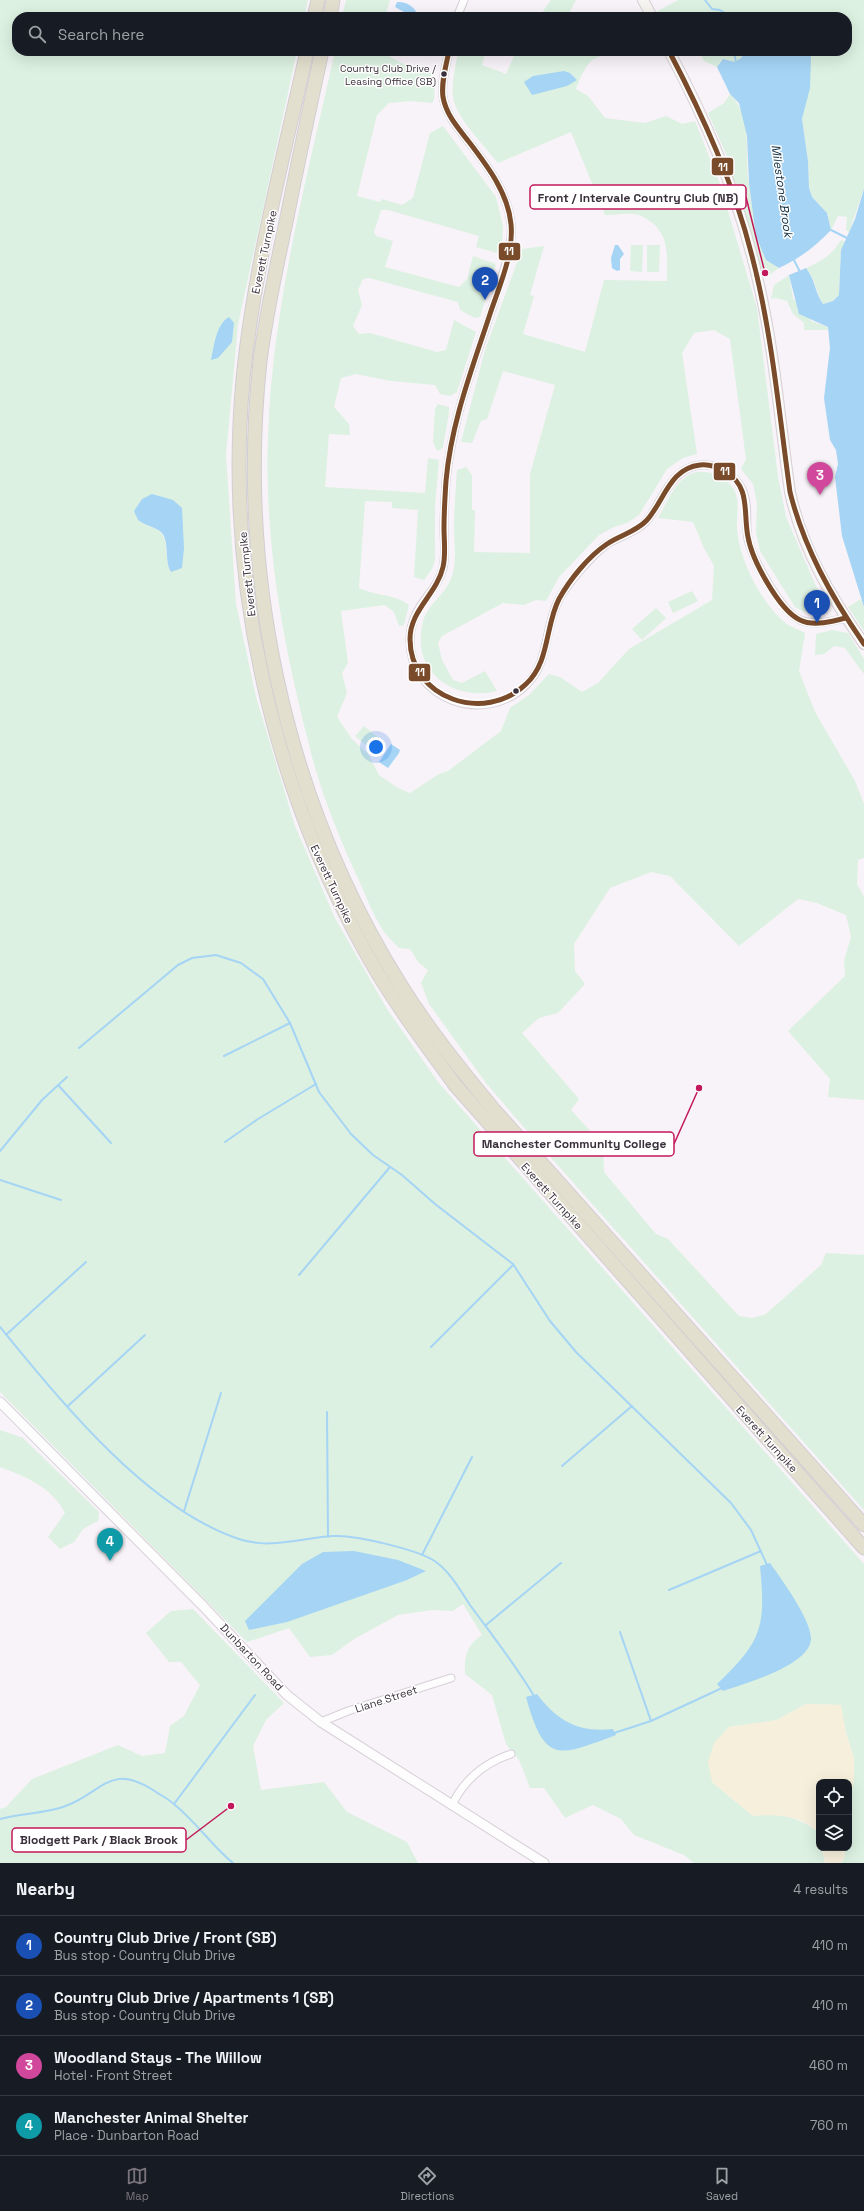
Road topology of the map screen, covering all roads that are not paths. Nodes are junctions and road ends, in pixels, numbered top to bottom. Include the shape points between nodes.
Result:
1 (318, 0) edge
2 (333, 0) edge
3 (464, 0) edge
4 (643, 0) edge
5 (315, 12) edge
6 (331, 12) edge
7 (459, 12) edge
8 (649, 12) edge
9 (306, 56) edge
10 (321, 56) edge
11 (448, 56) edge
12 (672, 56) edge
13 (846, 618) junction
14 (864, 644) edge
15 (0, 1402) edge
16 (864, 1525) edge
17 (864, 1548) edge
18 (451, 1678) dead end
19 (321, 1722) junction
20 (511, 1754) dead end
21 (452, 1804) junction
22 (544, 1863) edge

1 - 5 highway
2 - 6 highway
3 - 7 street
4 - 8 main road
9 - 17 highway, Everett Turnpike via 255,292 243,379 239,467 242,537 255,642 269,710 300,810 327,876 367,954 404,1014 451,1079
10 - 16 highway, Everett Turnpike via 266,324 257,394 254,457 256,535 264,605 281,698 309,793 335,858 368,928 400,984 444,1048 495,1111
11 - 13 street via 443,83 447,110 502,190 510,216 511,232 504,268 457,418 445,493 444,564 437,581 416,610 411,628 412,656 422,676 432,688 446,697 471,706 493,704 523,688 539,668 550,622 564,591 603,548 632,533 644,523 678,474 699,465 726,471 741,488 746,504 747,533 751,549 758,565 787,610 811,623
12 - 13 main road via 723,165 740,216 754,262 764,310 794,508 812,558
13 - 14 main road
15 - 19 street, Dunbarton Road via 203,1606 287,1695
18 - 19 street, Liane Street
19 - 21 street, Dunbarton Road
20 - 21 street via 496,1759 468,1780
21 - 22 street, Dunbarton Road

